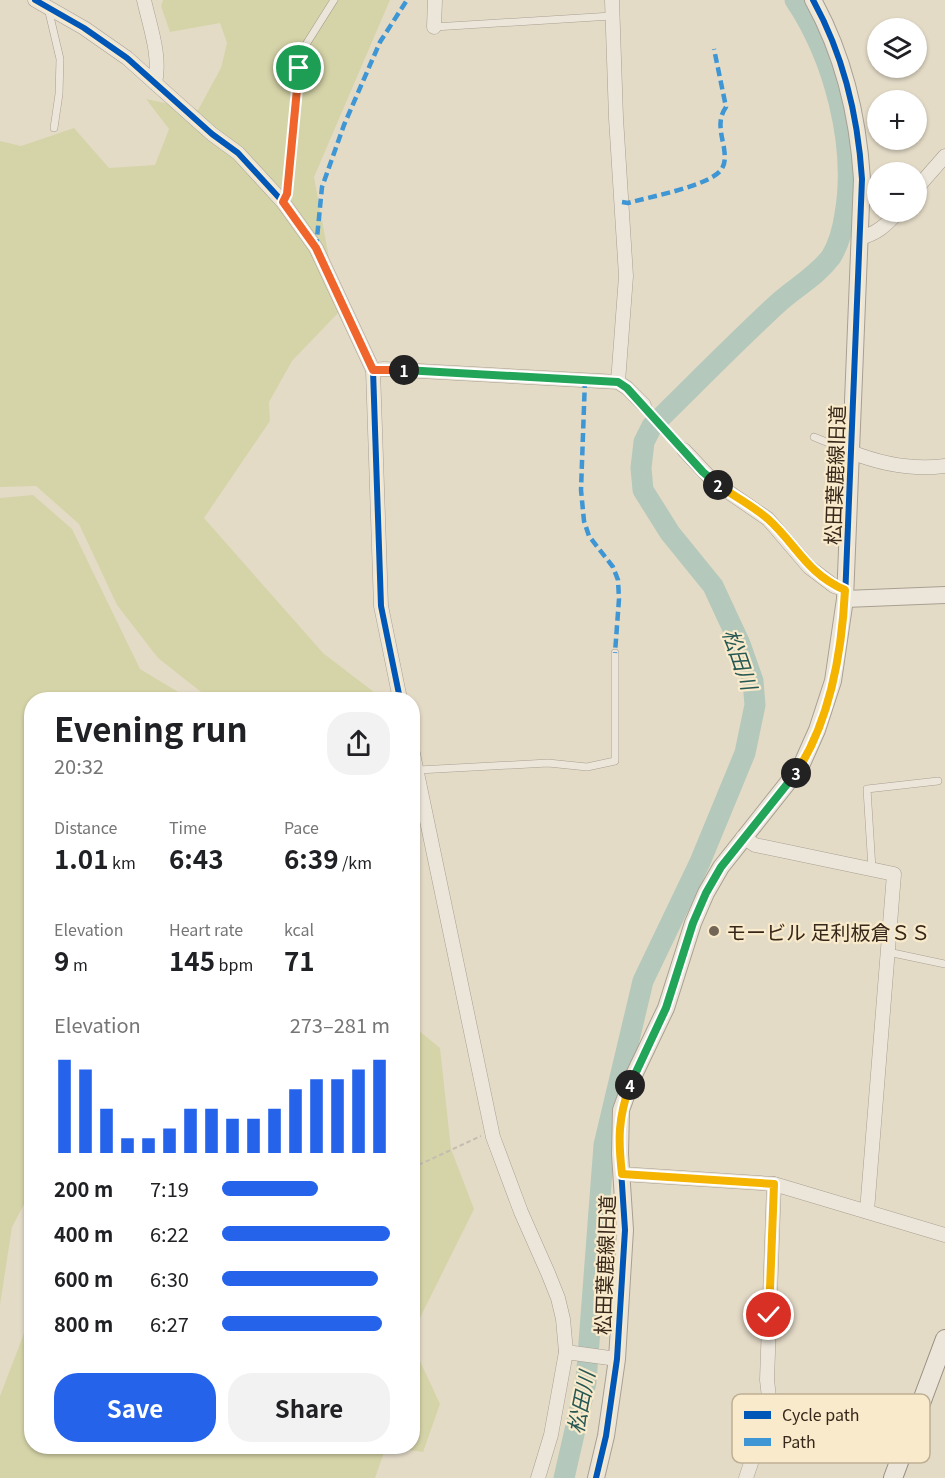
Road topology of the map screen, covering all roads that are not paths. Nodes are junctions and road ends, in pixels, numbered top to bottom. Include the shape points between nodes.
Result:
1 (35, 0) edge
2 (144, 0) edge
3 (334, 0) edge
4 (435, 0) edge
5 (612, 0) edge
6 (813, 0) edge
7 (48, 8) junction
8 (612, 16) junction
9 (434, 27) joint
10 (155, 83) junction
11 (54, 128) dead end
12 (945, 156) edge
13 (927, 176) edge
14 (283, 202) junction
15 (887, 222) edge
16 (859, 238) junction
17 (373, 370) junction
18 (618, 382) junction
19 (644, 405) joint
20 (814, 437) dead end
21 (684, 450) joint
22 (851, 452) junction
23 (945, 466) edge
24 (845, 595) junction
25 (945, 595) edge
26 (615, 652) dead end
27 (399, 692) edge
28 (420, 760) edge
29 (938, 781) dead end
30 (420, 789) edge
31 (743, 837) junction
32 (872, 869) junction
33 (888, 952) junction
34 (945, 964) edge
35 (622, 1174) junction
36 (774, 1184) junction
37 (867, 1211) junction
38 (945, 1236) edge
39 (945, 1339) edge
40 (570, 1353) junction
41 (613, 1358) junction
42 (769, 1394) edge
43 (924, 1394) edge
44 (751, 1463) edge
45 (899, 1463) edge
46 (538, 1478) edge
47 (596, 1478) edge
48 (746, 1478) edge
49 (893, 1478) edge

1 - 7 street
2 - 10 street via 156,52
3 - 14 lane via 305,46 297,81 287,194
4 - 9 street
5 - 8 street
6 - 16 street, 松田葉鹿線旧道 via 840,61 857,123 862,179
7 - 10 street via 127,58
7 - 11 lane via 60,59
8 - 9 lane
8 - 18 street via 626,276
10 - 14 street via 238,153
12 - 13 street
14 - 17 street via 316,248
15 - 16 street via 878,231
16 - 22 street, 松田葉鹿線旧道
17 - 18 street
17 - 27 street via 381,606
18 - 19 street
19 - 21 lane
20 - 22 lane
21 - 24 street via 714,482 768,519 809,567
22 - 23 street via 896,465
22 - 24 street, 松田葉鹿線旧道
24 - 25 street
24 - 31 street, 松田葉鹿線旧道 via 833,681 817,730 794,776
26 - 28 lane via 615,761 587,766
29 - 32 lane via 867,789
30 - 40 street via 491,1131 558,1298
31 - 32 street via 755,845
31 - 35 street, 松田葉鹿線旧道 via 706,893 666,1008 621,1110
32 - 33 street via 894,873
33 - 34 lane
33 - 37 street
35 - 36 street
35 - 41 street, 松田葉鹿線旧道 via 625,1230
36 - 37 street
36 - 42 street
37 - 38 street
39 - 43 main road
40 - 41 street
40 - 46 street
41 - 47 street, 松田葉鹿線旧道 via 606,1436
44 - 48 street
45 - 49 main road

